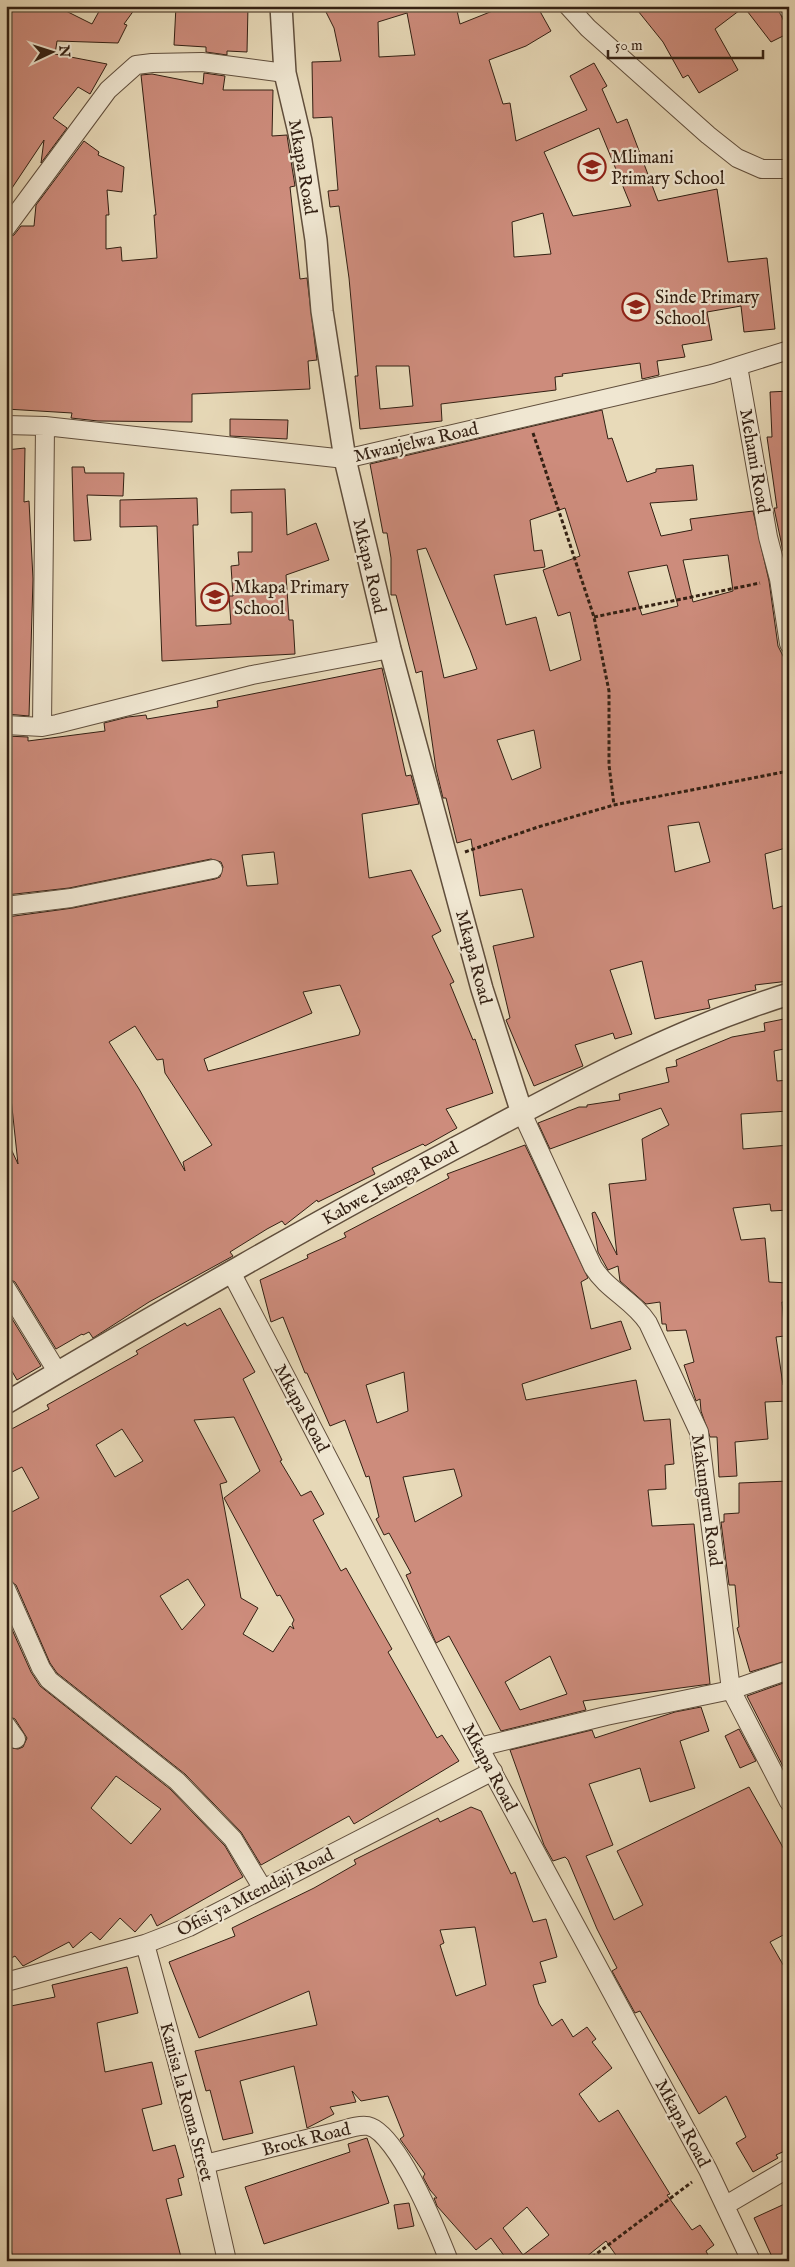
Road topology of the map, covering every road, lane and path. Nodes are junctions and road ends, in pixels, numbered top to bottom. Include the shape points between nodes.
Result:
1 (281, 6) edge
2 (568, 6) edge
3 (786, 6) edge
4 (789, 10) edge
5 (285, 73) junction
6 (789, 169) edge
7 (6, 228) edge
8 (789, 350) edge
9 (738, 366) junction
10 (528, 415) junction
11 (6, 425) edge
12 (45, 426) junction
13 (345, 459) junction
14 (780, 579) junction
15 (594, 617) junction
16 (789, 644) edge
17 (390, 649) junction
18 (6, 725) edge
19 (42, 727) junction
20 (789, 771) edge
21 (614, 805) junction
22 (447, 859) junction
23 (213, 869) dead end
24 (6, 906) edge
25 (789, 994) edge
26 (522, 1113) junction
27 (231, 1272) junction
28 (6, 1288) edge
29 (58, 1373) junction
30 (6, 1403) edge
31 (6, 1589) edge
32 (789, 1670) edge
33 (731, 1690) junction
34 (479, 1747) junction
35 (493, 1771) junction
36 (789, 1802) edge
37 (262, 1889) junction
38 (146, 1944) junction
39 (6, 1982) edge
40 (205, 2164) junction
41 (789, 2168) edge
42 (708, 2170) junction
43 (726, 2205) junction
44 (227, 2261) edge
45 (449, 2261) edge
46 (587, 2261) edge
47 (752, 2261) edge

1 - 5 street, Mkapa Road
2 - 6 street via 595,34 737,158 762,169
3 - 4 street
5 - 7 street via 202,62 136,65 108,90
5 - 13 street, Mkapa Road via 316,240 322,311
8 - 9 street, Mwanjelwa Road
9 - 10 street, Mwanjelwa Road
9 - 14 street, Mehami Road via 768,536
10 - 13 street, Mwanjelwa Road
10 - 15 path
11 - 12 street, Mwanjelwa Road
12 - 13 street, Mwanjelwa Road
12 - 19 street
13 - 17 street, Mkapa Road
14 - 15 path
14 - 16 street, Mehami Road
15 - 21 path via 608,691 609,765
17 - 19 street via 252,676
17 - 22 street, Mkapa Road
18 - 19 street
20 - 21 path
21 - 22 path
22 - 26 street, Mkapa Road via 482,989
23 - 24 street via 71,898
25 - 26 street, Kabwe_Isanga Road via 707,1022 648,1048
26 - 27 street, Kabwe_Isanga Road via 377,1189
26 - 33 street, Makunguru Road via 600,1280 640,1312 648,1323 699,1432
27 - 29 street, Kabwe_Isanga Road
27 - 34 street, Mkapa Road
28 - 29 street
29 - 30 street, Kabwe_Isanga Road
31 - 37 street via 49,1680 177,1781 233,1839
32 - 33 street
33 - 34 street
33 - 36 street, Makunguru Road
34 - 35 street, Mkapa Road
35 - 37 street, Ofisi ya Mtendaji Road
35 - 42 street, Mkapa Road
37 - 38 street, Ofisi ya Mtendaji Road via 190,1927
38 - 39 street, Ofisi ya Mtendaji Road
38 - 40 street, Kanisa la Roma Street
40 - 44 street, Kanisa la Roma Street
40 - 45 street, Brock Road via 369,2126 387,2139 408,2171 430,2213
41 - 43 street
42 - 43 street, Mkapa Road
42 - 46 path
43 - 47 street, Mkapa Road

